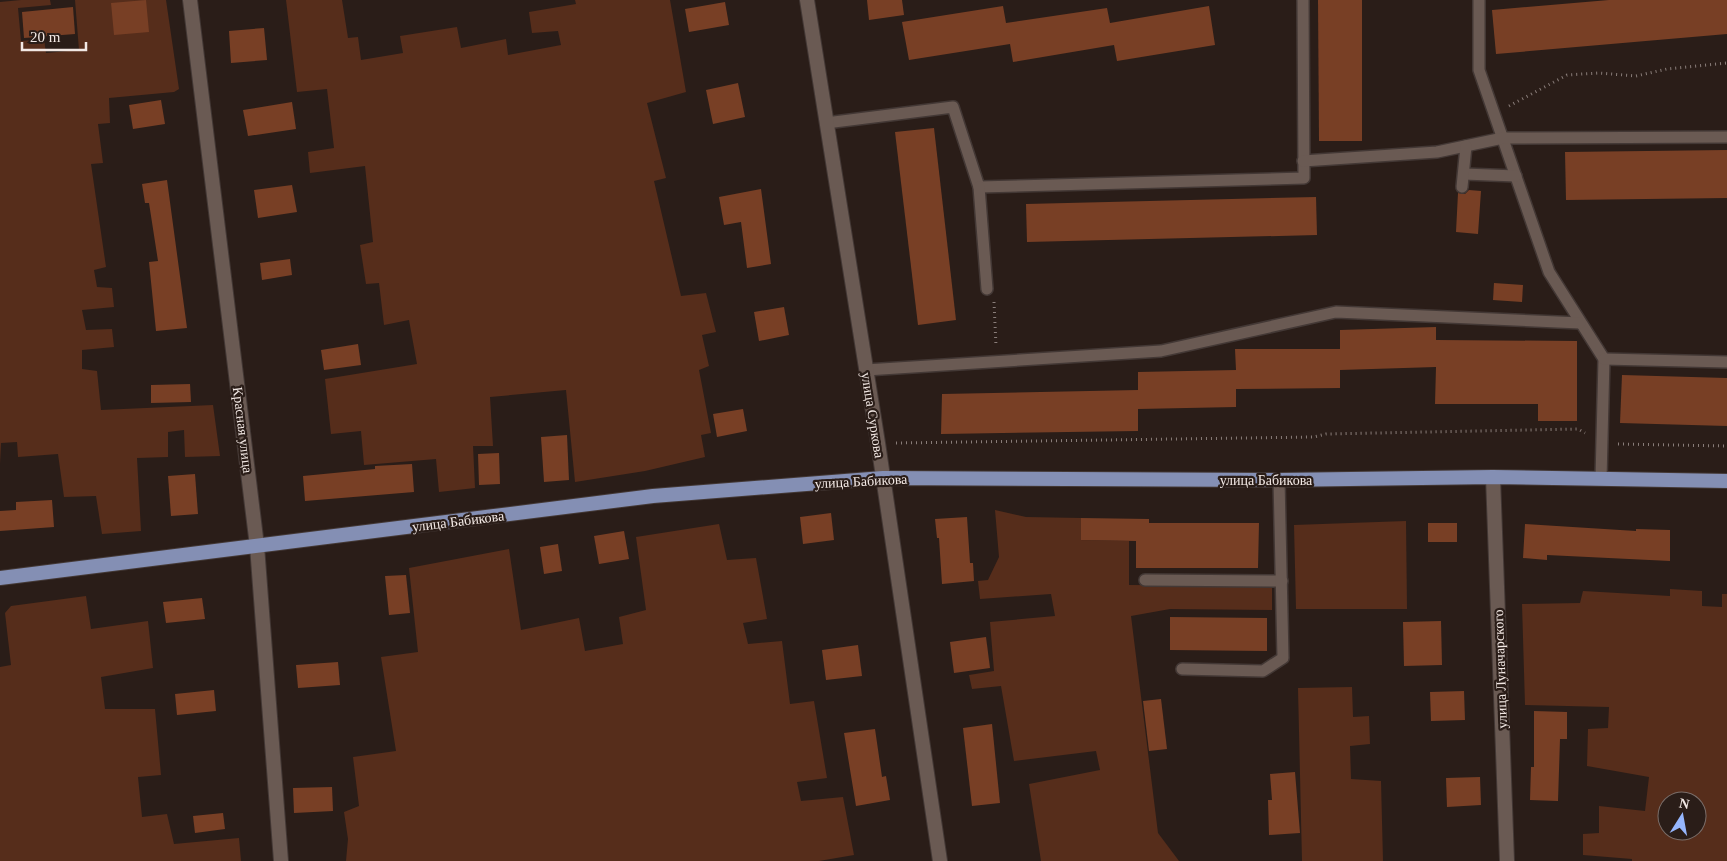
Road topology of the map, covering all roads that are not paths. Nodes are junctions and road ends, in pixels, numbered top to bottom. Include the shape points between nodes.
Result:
1 (190, 0) edge
2 (807, 0) edge
3 (1303, 0) edge
4 (1479, 0) edge
5 (826, 123) junction
6 (1727, 137) edge
7 (1503, 138) junction
8 (1466, 146) junction
9 (1303, 161) junction
10 (1464, 174) junction
11 (1516, 176) junction
12 (978, 187) junction
13 (1462, 187) dead end
14 (986, 289) dead end
15 (1580, 323) junction
16 (1604, 359) junction
17 (1727, 362) edge
18 (866, 370) junction
19 (1493, 477) junction
20 (883, 478) junction
21 (1600, 478) junction
22 (1279, 480) junction
23 (1727, 481) edge
24 (258, 546) junction
25 (0, 578) edge
26 (1145, 580) dead end
27 (1282, 581) junction
28 (1182, 669) dead end
29 (281, 861) edge
30 (940, 861) edge
31 (1507, 861) edge

1 - 24 street, Красная улица
2 - 5 street, улица Суркова
3 - 9 lane
4 - 7 lane via 1479,70
5 - 12 lane via 953,107
5 - 18 street, улица Суркова
6 - 7 lane
7 - 8 lane
7 - 11 lane
8 - 9 lane via 1437,152
8 - 10 lane
9 - 12 lane via 1304,178
10 - 11 lane
10 - 13 lane
11 - 15 lane via 1549,272
12 - 14 lane
15 - 16 lane
15 - 18 lane via 1336,312 1161,351
16 - 17 lane
16 - 21 lane
18 - 20 street, улица Суркова
19 - 21 main road, улица Бабикова
19 - 22 main road, улица Бабикова
19 - 31 street, улица Луначарского
20 - 22 main road, улица Бабикова
20 - 24 main road, улица Бабикова via 653,496
20 - 30 street, улица Суркова
21 - 23 main road, улица Бабикова
22 - 27 lane
24 - 25 main road, улица Бабикова
24 - 29 street, Красная улица
26 - 27 lane
27 - 28 lane via 1283,658 1263,671

